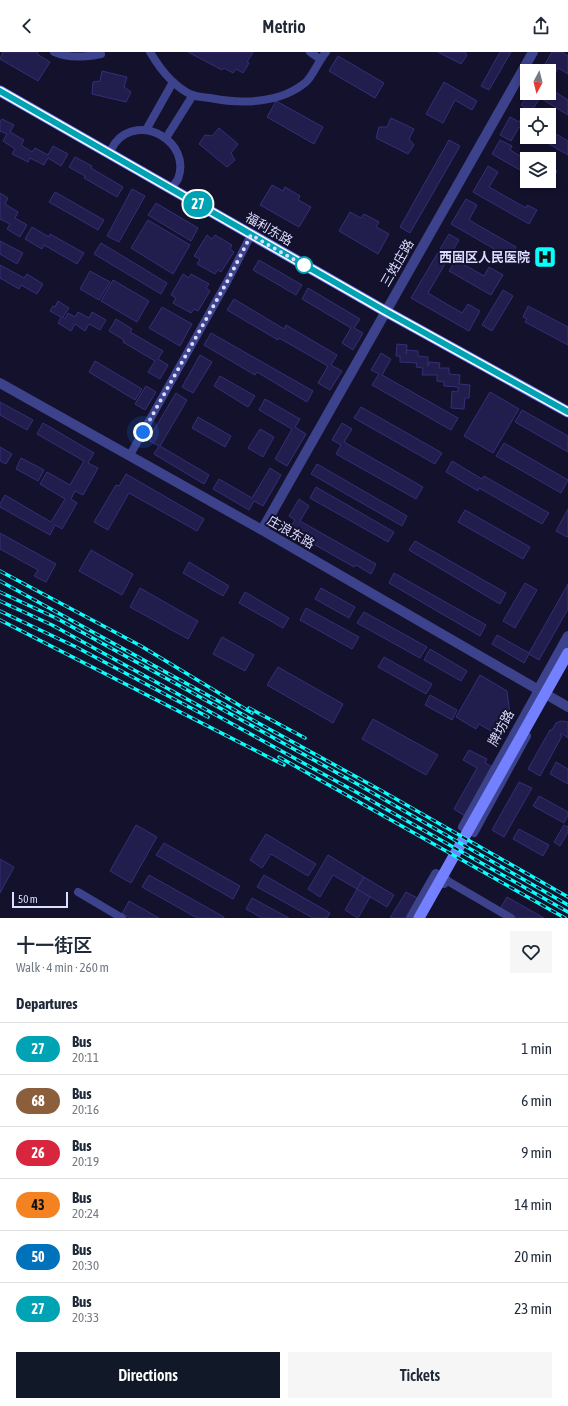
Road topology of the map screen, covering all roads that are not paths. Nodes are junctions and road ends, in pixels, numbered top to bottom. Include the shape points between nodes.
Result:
1 (54, 52) edge
2 (150, 52) edge
3 (310, 52) edge
4 (326, 52) edge
5 (533, 52) edge
6 (103, 53) edge
7 (320, 59) junction
8 (173, 82) junction
9 (0, 91) edge
10 (193, 95) junction
11 (146, 130) junction
12 (166, 138) junction
13 (109, 154) junction
14 (172, 189) junction
15 (251, 235) junction
16 (385, 311) junction
17 (0, 383) edge
18 (568, 412) edge
19 (130, 455) junction
20 (262, 530) junction
21 (568, 636) edge
22 (568, 654) edge
23 (568, 664) edge
24 (544, 693) junction
25 (568, 707) edge
26 (468, 832) junction
27 (444, 879) junction
28 (78, 892) dead end
29 (122, 918) edge
30 (411, 918) edge
31 (419, 918) edge
32 (425, 918) edge
33 (511, 918) edge

1 - 6 street via 83,57
2 - 8 street
3 - 7 street
4 - 7 street
5 - 16 street, 三姓庄路
7 - 10 street via 307,81 286,94 266,100 241,102
8 - 10 street
8 - 11 street
9 - 13 main road, 福利东路
10 - 12 street
11 - 12 street via 162,134
11 - 13 street via 125,134 116,142
12 - 14 street via 178,153 180,166 178,178
13 - 14 main road, 福利东路
14 - 15 main road, 福利东路
15 - 16 main road, 福利东路
15 - 19 street
16 - 18 main road, 福利东路
16 - 20 street, 三姓庄路
17 - 19 street, 庄浪东路
19 - 20 street, 庄浪东路
20 - 24 street, 庄浪东路
21 - 24 street, 牌坊路
22 - 26 main road, 牌坊路
23 - 24 street, 牌坊路
24 - 25 street, 庄浪东路
24 - 26 street, 牌坊路 via 474,834
24 - 26 street, 牌坊路 via 462,826
26 - 31 main road, 牌坊路
27 - 30 street via 436,874
27 - 31 street
27 - 32 street
27 - 33 street
28 - 29 street

